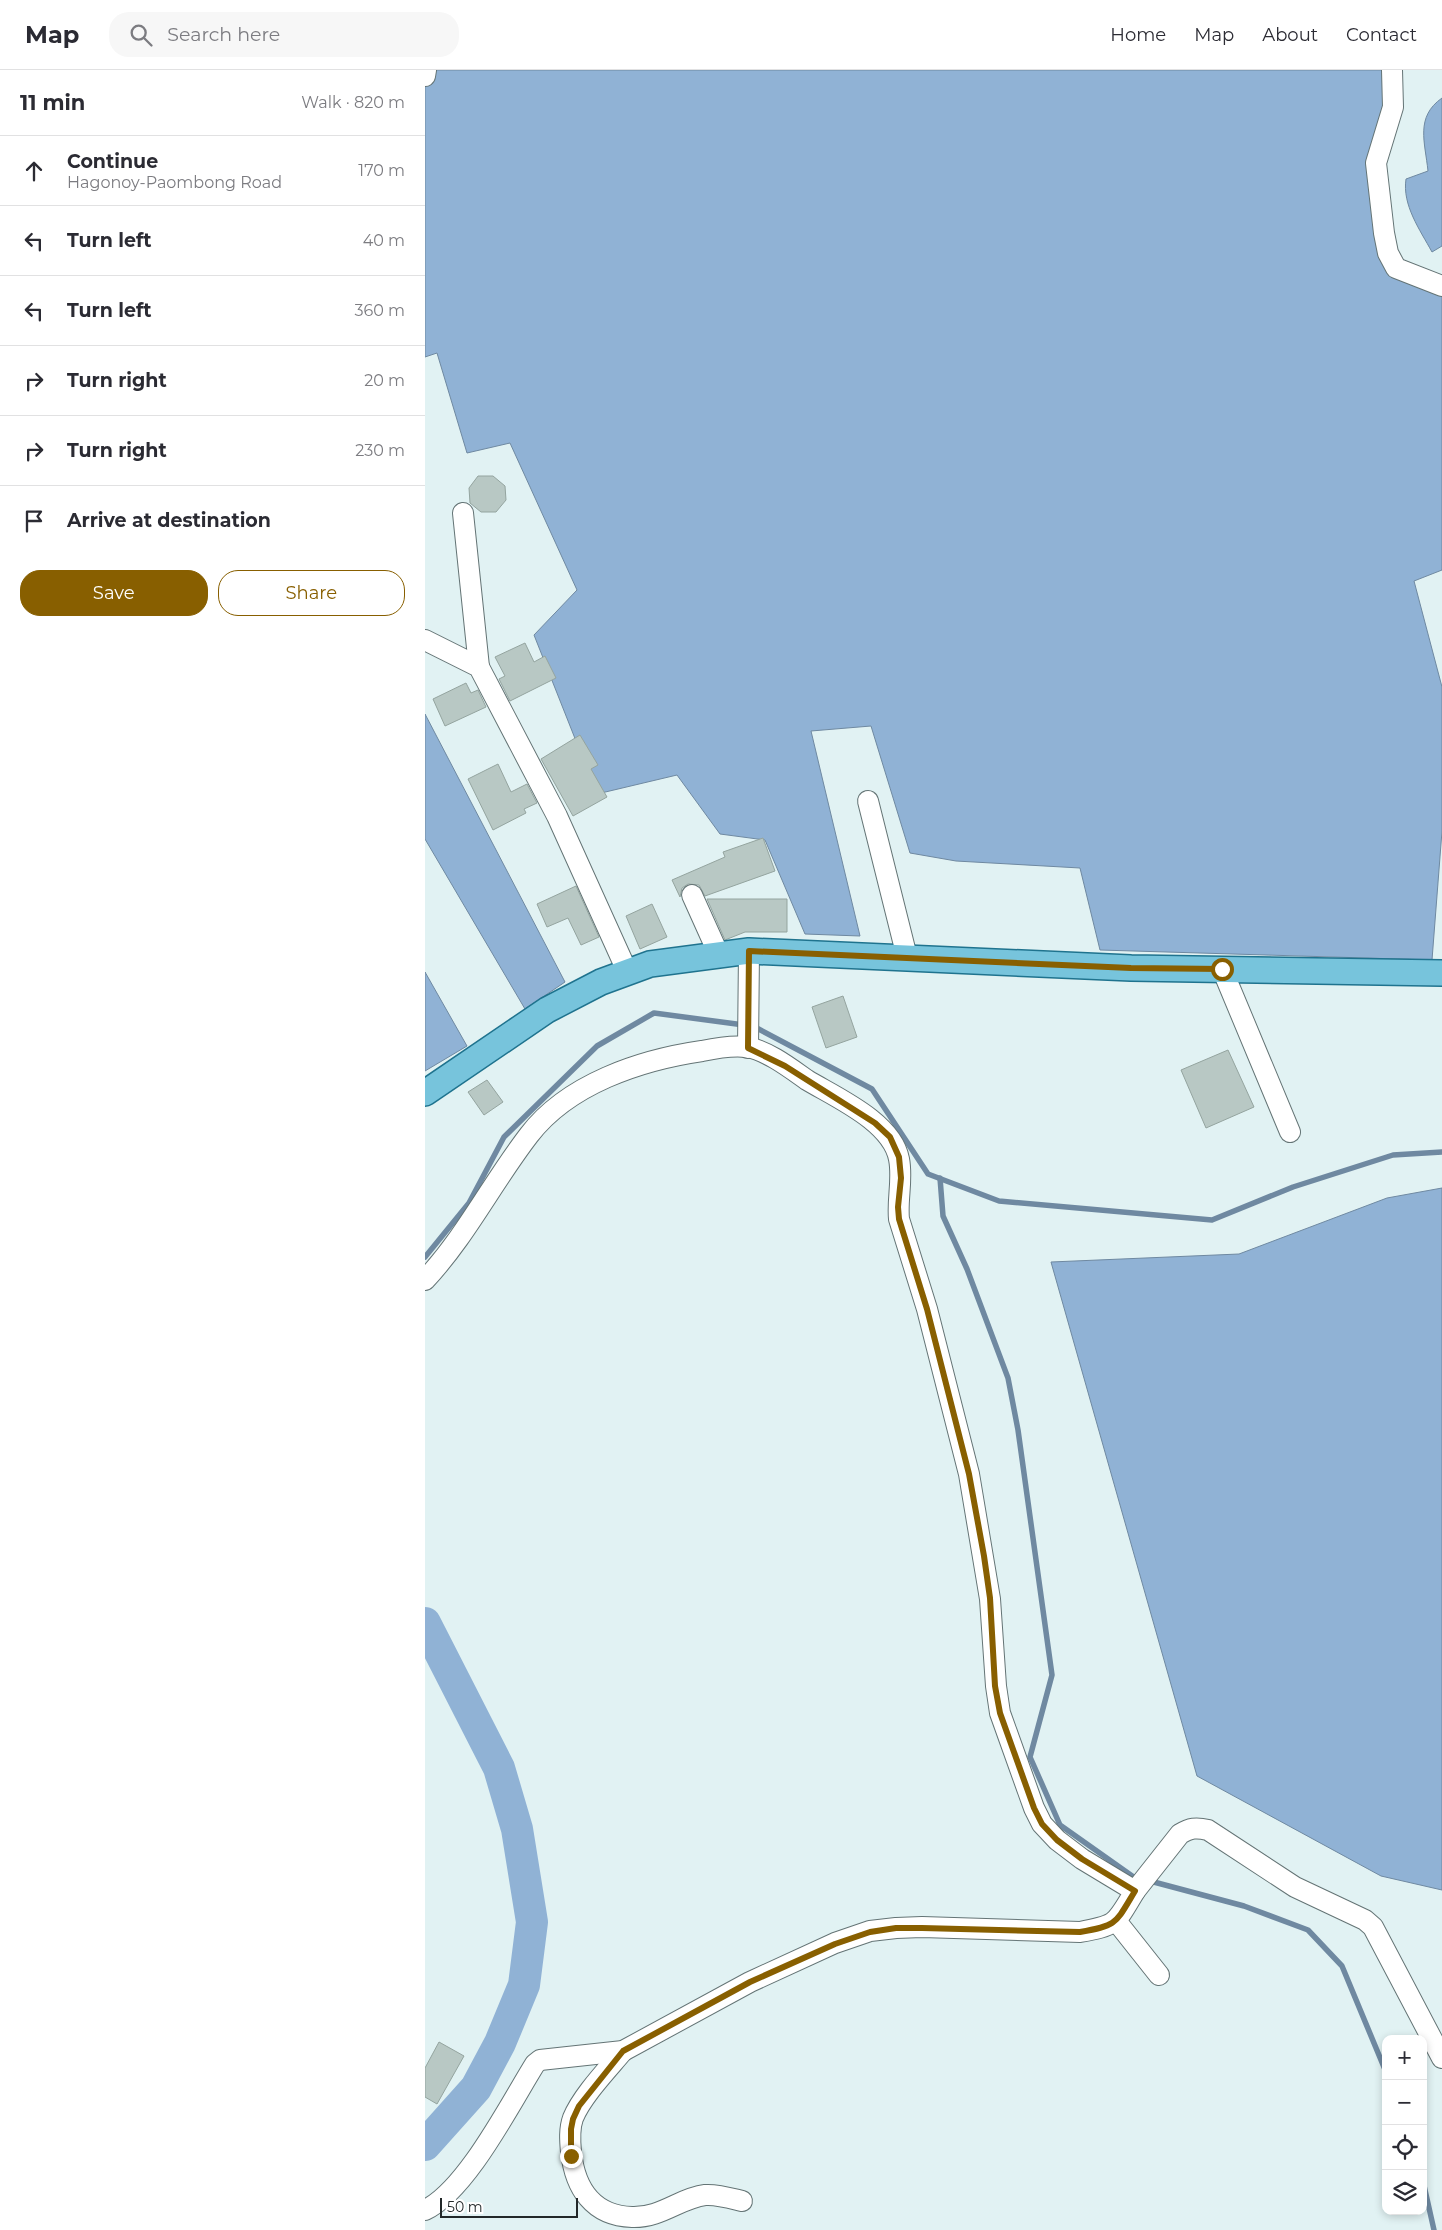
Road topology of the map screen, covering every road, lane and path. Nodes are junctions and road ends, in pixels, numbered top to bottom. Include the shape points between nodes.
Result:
1 (427, 70) edge
2 (1392, 70) edge
3 (425, 76) edge
4 (1442, 286) edge
5 (463, 513) dead end
6 (425, 640) edge
7 (479, 667) junction
8 (868, 801) dead end
9 (692, 895) dead end
10 (749, 951) junction
11 (719, 954) junction
12 (907, 957) junction
13 (1222, 969) junction
14 (627, 971) junction
15 (1442, 973) edge
16 (748, 1039) junction
17 (425, 1093) edge
18 (1290, 1132) dead end
19 (425, 1280) edge
20 (1135, 1891) junction
21 (1117, 1922) junction
22 (1159, 1976) dead end
23 (623, 2051) junction
24 (1442, 2058) edge
25 (742, 2201) dead end
26 (425, 2210) edge

1 - 3 street
2 - 4 street via 1393,107 1376,163 1388,254 1396,268
5 - 7 street
6 - 7 street
7 - 14 street via 557,816
8 - 12 street
9 - 11 street
10 - 11 main road
10 - 12 main road
10 - 16 street
11 - 14 main road via 650,964
12 - 13 main road
13 - 15 main road
13 - 18 street
14 - 17 main road via 569,996
16 - 19 street via 730,1047 645,1063 594,1084 549,1114 529,1134 461,1236
16 - 20 street via 875,1123 890,1137 896,1150 901,1178 899,1219 927,1309 976,1510 990,1598 995,1686 1000,1713 1042,1824 1082,1859
20 - 21 street
20 - 24 street via 1180,1834 1188,1829 1207,1830 1295,1886 1373,1927
21 - 22 street
21 - 23 street via 1080,1932 922,1928 870,1932 750,1982
23 - 25 street via 579,2106 573,2119 571,2156 579,2187 604,2210 631,2217 659,2214 703,2195
23 - 26 street via 552,2058 535,2064 469,2170 447,2197

